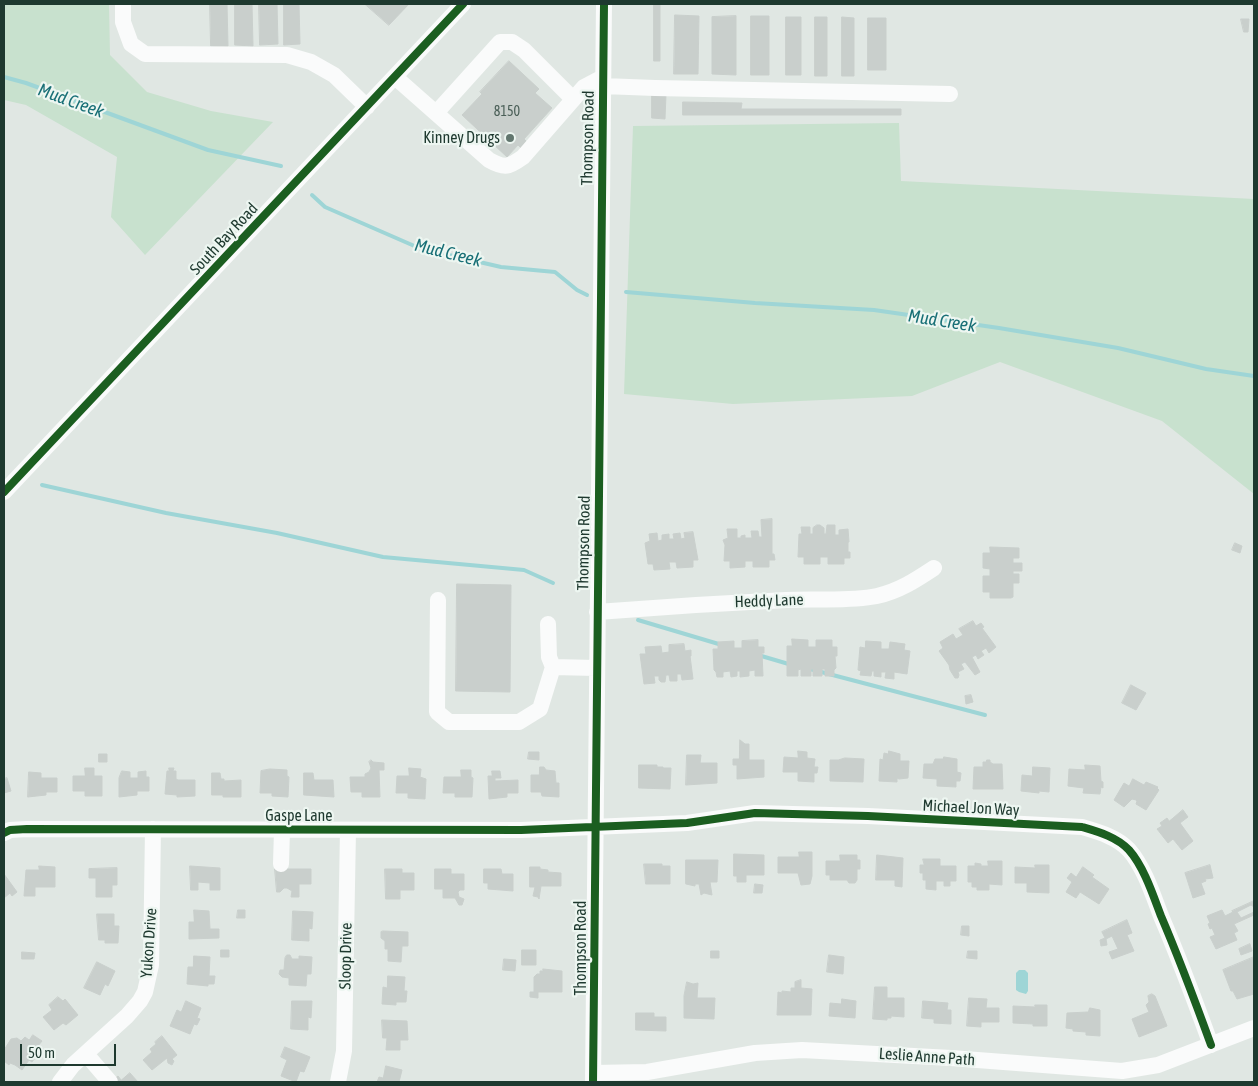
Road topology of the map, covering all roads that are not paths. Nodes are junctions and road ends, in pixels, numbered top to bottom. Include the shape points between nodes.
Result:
1 (123, 4) edge
2 (464, 4) edge
3 (604, 4) edge
4 (395, 77) junction
5 (603, 81) junction
6 (950, 94) dead end
7 (574, 98) junction
8 (367, 107) junction
9 (436, 113) junction
10 (4, 492) edge
11 (934, 568) dead end
12 (438, 600) dead end
13 (597, 612) junction
14 (548, 624) dead end
15 (553, 667) junction
16 (596, 668) junction
17 (595, 827) junction
18 (153, 829) junction
19 (282, 830) junction
20 (348, 830) junction
21 (4, 833) edge
22 (281, 864) dead end
23 (1254, 1028) edge
24 (1211, 1045) junction
25 (86, 1054) junction
26 (593, 1078) edge
27 (60, 1082) edge
28 (110, 1082) edge
29 (338, 1082) edge

1 - 8 street via 122,22 131,44 145,54 287,55 311,62 334,75
2 - 4 street, South Bay Road
3 - 5 street, Thompson Road
4 - 8 street, South Bay Road
4 - 9 street
5 - 6 street
5 - 7 street via 584,87
5 - 13 street, Thompson Road
7 - 9 street via 523,157 512,165 500,166 489,160
7 - 9 street via 524,50 512,42 500,42
8 - 10 street, South Bay Road
11 - 13 street, Heddy Lane via 913,582 876,596
12 - 15 street via 437,712 449,722 520,722 540,709
13 - 16 street, Thompson Road
14 - 15 street via 549,656
15 - 16 street
16 - 17 street, Thompson Road
17 - 20 street, Gaspe Lane
17 - 24 street, Michael Jon Way via 686,823 755,813 1082,827 1106,835 1119,841 1130,852 1147,879
17 - 26 street, Thompson Road
18 - 19 street, Gaspe Lane
18 - 21 street, Gaspe Lane via 27,829
18 - 25 street, Yukon Drive via 151,965 146,992 127,1016
19 - 20 street, Gaspe Lane
19 - 22 street
20 - 29 street, Sloop Drive via 344,1051
23 - 24 street, Leslie Anne Path
24 - 26 street, Leslie Anne Path via 1158,1065 1122,1071 802,1050 756,1053
25 - 27 street, Yukon Drive
25 - 28 street

